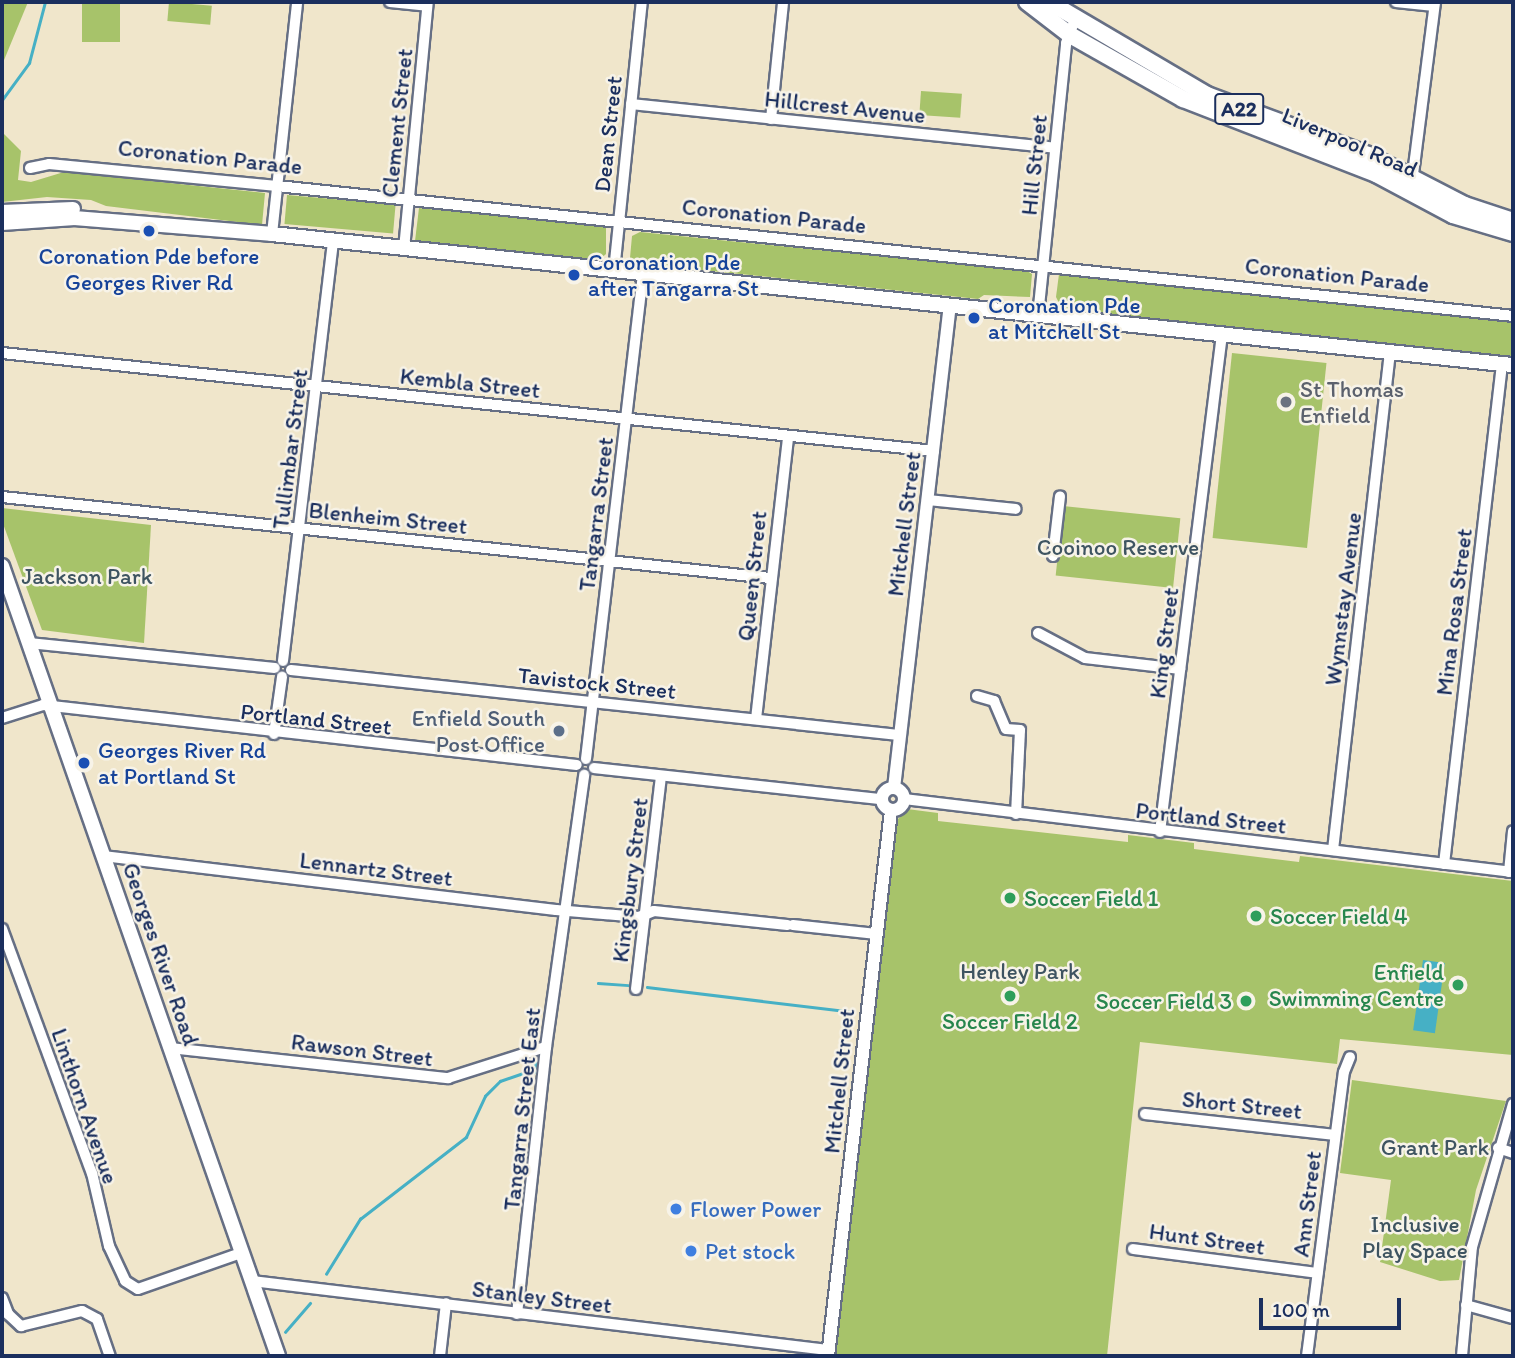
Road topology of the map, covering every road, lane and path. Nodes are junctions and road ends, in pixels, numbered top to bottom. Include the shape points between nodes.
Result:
1 (297, 2) edge
2 (390, 2) edge
3 (642, 2) edge
4 (783, 2) edge
5 (1027, 2) edge
6 (1049, 2) edge
7 (1396, 2) edge
8 (428, 4) edge
9 (1435, 4) edge
10 (1072, 28) junction
11 (631, 104) junction
12 (771, 119) junction
13 (1055, 148) junction
14 (30, 168) dead end
15 (1411, 185) junction
16 (277, 186) junction
17 (408, 202) junction
18 (2, 212) edge
19 (1513, 221) edge
20 (2, 223) edge
21 (618, 223) junction
22 (1513, 233) edge
23 (272, 234) junction
24 (333, 241) junction
25 (404, 248) junction
26 (1042, 268) junction
27 (614, 271) junction
28 (643, 274) junction
29 (950, 306) junction
30 (1038, 316) junction
31 (1513, 316) edge
32 (1222, 334) junction
33 (1390, 352) junction
34 (2, 353) edge
35 (1508, 364) edge
36 (317, 385) junction
37 (627, 419) junction
38 (788, 437) junction
39 (934, 451) junction
40 (1060, 496) dead end
41 (2, 497) edge
42 (928, 500) junction
43 (1016, 509) dead end
44 (300, 528) junction
45 (1053, 556) dead end
46 (609, 560) junction
47 (2, 569) edge
48 (770, 578) junction
49 (1038, 633) dead end
50 (29, 643) junction
51 (283, 661) junction
52 (275, 668) junction
53 (1180, 669) junction
54 (291, 670) junction
55 (282, 677) junction
56 (977, 696) dead end
57 (592, 702) junction
58 (51, 707) junction
59 (2, 718) edge
60 (756, 719) junction
61 (274, 734) junction
62 (900, 735) junction
63 (582, 762) junction
64 (594, 768) junction
65 (584, 775) junction
66 (661, 776) junction
67 (894, 788) junction
68 (881, 799) junction
69 (904, 799) junction
70 (891, 811) junction
71 (1016, 814) junction
72 (1513, 831) edge
73 (1160, 832) junction
74 (1333, 850) junction
75 (103, 856) junction
76 (1444, 864) junction
77 (1511, 872) edge
78 (568, 910) junction
79 (645, 916) junction
80 (2, 929) edge
81 (877, 934) junction
82 (636, 989) dead end
83 (546, 1047) junction
84 (170, 1048) junction
85 (1350, 1057) dead end
86 (1513, 1104) edge
87 (1146, 1114) dead end
88 (1335, 1135) junction
89 (1498, 1148) junction
90 (1513, 1153) edge
91 (1133, 1249) dead end
92 (242, 1252) junction
93 (1317, 1273) junction
94 (252, 1281) junction
95 (2, 1298) edge
96 (446, 1303) junction
97 (1466, 1305) junction
98 (517, 1314) junction
99 (1513, 1318) edge
100 (828, 1353) edge
101 (110, 1356) edge
102 (278, 1356) edge
103 (440, 1356) edge
104 (1307, 1356) edge
105 (1462, 1356) edge

1 - 16 street
2 - 8 street
3 - 11 street, Dean Street
4 - 12 street
5 - 10 highway, Liverpool Road / A22
6 - 10 highway, Liverpool Road / A22
7 - 9 street
8 - 17 street, Clement Street
9 - 15 street
10 - 13 street, Hill Street
10 - 15 highway, Liverpool Road / A22 via 1225,103 1340,143
11 - 12 street, Hillcrest Avenue
11 - 21 street, Dean Street
12 - 13 street, Hillcrest Avenue
13 - 26 street, Hill Street
14 - 16 street, Coronation Parade via 49,164
15 - 19 highway, Liverpool Road / A22
15 - 22 highway, Liverpool Road / A22 via 1453,215
16 - 17 street, Coronation Parade
16 - 23 street
17 - 21 street, Coronation Parade
17 - 25 street, Clement Street
18 - 23 main road via 44,207 111,212
20 - 23 main road via 75,218
21 - 26 street, Coronation Parade
21 - 27 street, Dean Street
23 - 24 main road
24 - 25 main road
24 - 36 street, Tullimbar Street
25 - 27 main road
26 - 30 street, Hill Street
26 - 31 street, Coronation Parade
27 - 28 main road
28 - 29 main road
28 - 37 street, Tangarra Street
29 - 30 main road
29 - 39 street, Mitchell Street
30 - 32 main road
32 - 33 main road
32 - 53 street, King Street
33 - 35 main road
33 - 74 street, Wynnstay Avenue
34 - 36 street, Kembla Street
35 - 76 street, Mina Rosa Street
36 - 37 street, Kembla Street
36 - 44 street, Tullimbar Street
37 - 38 street, Kembla Street
37 - 46 street, Tangarra Street
38 - 39 street, Kembla Street
38 - 48 street, Queen Street
39 - 42 street, Mitchell Street
40 - 45 street
41 - 44 street, Blenheim Street
42 - 43 street
42 - 62 street, Mitchell Street
44 - 46 street, Blenheim Street
44 - 51 street, Tullimbar Street
46 - 48 street, Blenheim Street
46 - 57 street, Tangarra Street
47 - 50 main road, Georges River Road
48 - 60 street, Queen Street
49 - 53 street via 1085,658
50 - 52 street
50 - 58 main road, Georges River Road
51 - 52 street
51 - 54 street
52 - 55 street
53 - 73 street, King Street
54 - 55 street
54 - 57 street, Tavistock Street
55 - 61 street
56 - 71 street via 994,701 1006,729 1020,730
57 - 60 street, Tavistock Street
57 - 63 street, Tangarra Street
58 - 59 street, Portland Street via 36,705
58 - 61 street, Portland Street
58 - 75 main road, Georges River Road
60 - 62 street, Tavistock Street
61 - 63 street, Portland Street
62 - 67 street, Mitchell Street
63 - 64 street
63 - 65 street
64 - 65 street
64 - 66 street
65 - 78 street
66 - 68 street
66 - 79 street, Kingsbury Street
67 - 68 street
67 - 69 street
68 - 70 street
69 - 70 street via 900,808
69 - 71 street, Portland Street
70 - 81 street, Mitchell Street
71 - 73 street, Portland Street
72 - 77 street
73 - 74 street, Portland Street
74 - 76 street, Portland Street
75 - 78 street, Lennartz Street
75 - 84 main road, Georges River Road
76 - 77 street, Portland Street
78 - 79 street, Lennartz Street
78 - 83 street, Tangarra Street East
79 - 81 street, Lennartz Street via 654,911
79 - 82 street, Kingsbury Street
80 - 92 street, Linthorn Avenue via 92,1173 109,1246 125,1281 138,1289
81 - 100 street, Mitchell Street
83 - 84 street, Rawson Street via 448,1078
83 - 98 street, Tangarra Street East
84 - 92 main road, Georges River Road
85 - 88 street, Ann Street
86 - 89 street
87 - 88 street, Short Street
88 - 93 street, Ann Street
89 - 90 street
89 - 97 street via 1472,1247
91 - 93 street, Hunt Street
92 - 94 main road, Georges River Road
93 - 104 street, Ann Street
94 - 96 street, Stanley Street
94 - 102 main road, Georges River Road
95 - 101 street via 12,1319 28,1326 82,1311 97,1319
96 - 98 street, Stanley Street
96 - 103 street
97 - 99 street
97 - 105 street
98 - 100 street, Stanley Street

